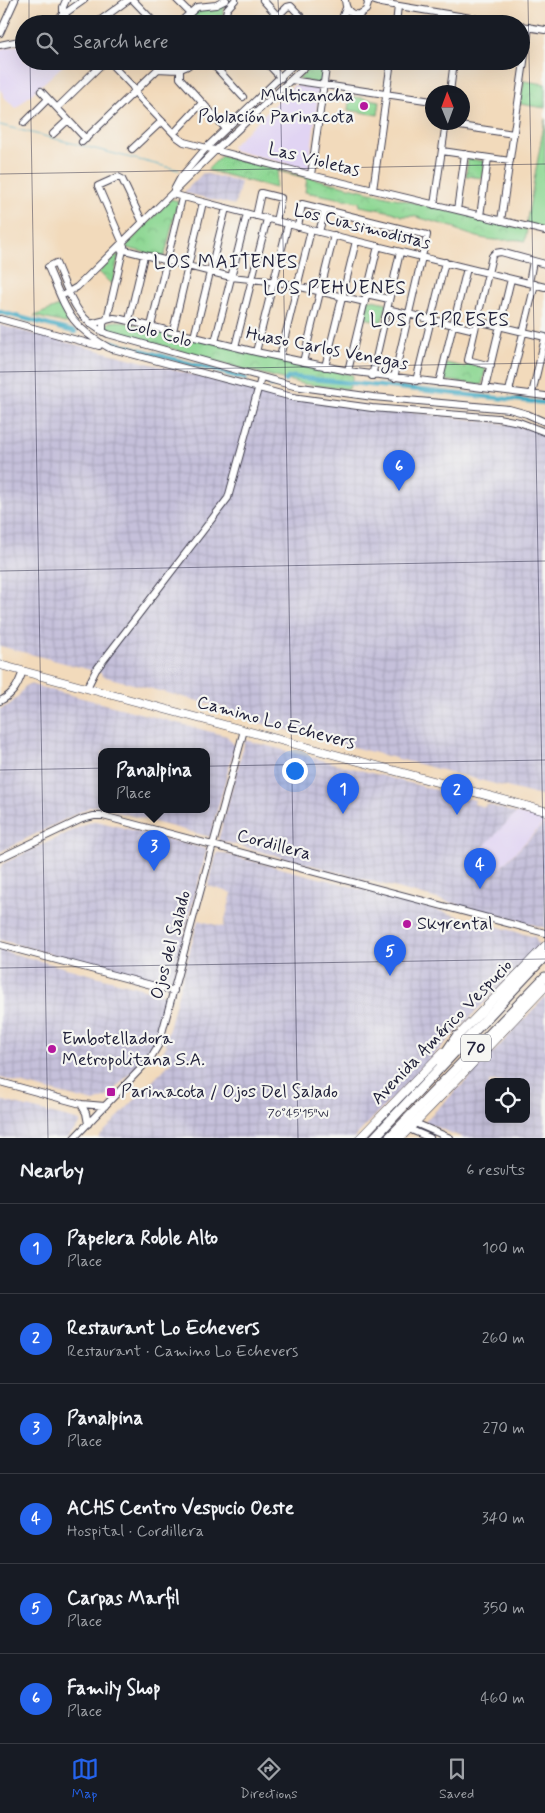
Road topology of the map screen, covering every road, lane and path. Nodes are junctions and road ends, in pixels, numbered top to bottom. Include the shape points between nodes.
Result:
1 (15, 0) edge
2 (66, 0) edge
3 (84, 0) edge
4 (128, 0) edge
5 (133, 0) edge
6 (177, 0) edge
7 (226, 0) edge
8 (235, 0) edge
9 (263, 0) edge
10 (345, 0) edge
11 (372, 0) edge
12 (381, 3) junction
13 (368, 4) edge
14 (398, 6) junction
15 (346, 8) junction
16 (190, 13) joint
17 (63, 14) joint
18 (107, 15) edge
19 (147, 15) edge
20 (226, 15) edge
21 (277, 15) edge
22 (279, 15) edge
23 (300, 15) edge
24 (343, 15) edge
25 (360, 15) joint
26 (397, 15) edge
27 (454, 15) edge
28 (530, 27) edge
29 (545, 30) edge
30 (0, 33) edge
31 (15, 42) edge
32 (0, 44) edge
33 (97, 70) edge
34 (115, 70) edge
35 (157, 70) edge
36 (180, 70) edge
37 (218, 70) edge
38 (273, 70) edge
39 (289, 70) edge
40 (302, 70) edge
41 (326, 70) edge
42 (390, 70) edge
43 (453, 70) edge
44 (523, 70) edge
45 (281, 78) junction
46 (291, 80) junction
47 (451, 85) edge
48 (324, 86) junction
49 (40, 91) dead end
50 (135, 92) junction
51 (387, 95) junction
52 (242, 97) dead end
53 (48, 99) junction
54 (425, 100) edge
55 (202, 103) junction
56 (57, 108) junction
57 (68, 120) junction
58 (162, 121) junction
59 (24, 123) dead end
60 (470, 127) edge
61 (226, 129) junction
62 (445, 130) edge
63 (174, 133) junction
64 (52, 134) dead end
65 (514, 134) junction
66 (132, 148) dead end
67 (206, 148) junction
68 (216, 150) junction
69 (442, 151) junction
70 (465, 154) junction
71 (488, 158) junction
72 (510, 161) junction
73 (311, 175) junction
74 (373, 190) junction
75 (172, 194) junction
76 (182, 198) junction
77 (203, 202) junction
78 (434, 204) junction
79 (226, 208) junction
80 (325, 210) junction
81 (456, 210) junction
82 (247, 214) junction
83 (256, 216) junction
84 (480, 216) junction
85 (267, 219) junction
86 (276, 221) junction
87 (501, 221) junction
88 (143, 223) junction
89 (288, 224) junction
90 (298, 226) junction
91 (311, 230) junction
92 (320, 232) junction
93 (545, 232) edge
94 (334, 236) junction
95 (356, 241) junction
96 (378, 246) junction
97 (123, 248) junction
98 (400, 252) junction
99 (144, 256) junction
100 (423, 257) junction
101 (166, 261) junction
102 (534, 261) junction
103 (445, 262) junction
104 (545, 264) edge
105 (188, 266) junction
106 (466, 268) junction
107 (210, 272) junction
108 (488, 273) junction
109 (231, 277) junction
110 (511, 278) junction
111 (253, 279) junction
112 (274, 281) junction
113 (532, 283) junction
114 (298, 286) junction
115 (545, 287) edge
116 (321, 291) junction
117 (69, 293) junction
118 (366, 294) junction
119 (61, 296) junction
120 (342, 297) junction
121 (389, 299) junction
122 (364, 302) junction
123 (387, 309) junction
124 (409, 314) junction
125 (0, 319) edge
126 (107, 319) junction
127 (129, 320) junction
128 (431, 320) junction
129 (477, 321) junction
130 (90, 324) junction
131 (453, 325) junction
132 (150, 326) junction
133 (500, 326) junction
134 (81, 330) junction
135 (475, 330) junction
136 (173, 331) junction
137 (103, 332) junction
138 (523, 332) junction
139 (194, 337) junction
140 (77, 340) junction
141 (545, 341) edge
142 (215, 342) junction
143 (235, 347) junction
144 (111, 349) junction
145 (256, 352) junction
146 (280, 357) junction
147 (303, 362) junction
148 (490, 366) junction
149 (325, 367) junction
150 (348, 371) junction
151 (372, 376) junction
152 (261, 378) junction
153 (394, 378) junction
154 (416, 381) junction
155 (438, 383) junction
156 (485, 388) junction
157 (258, 389) junction
158 (509, 391) junction
159 (532, 394) junction
160 (368, 396) junction
161 (545, 396) edge
162 (376, 397) junction
163 (367, 407) junction
164 (375, 408) junction
165 (545, 422) edge
166 (545, 432) edge
167 (0, 665) edge
168 (23, 671) junction
169 (87, 688) junction
170 (0, 701) edge
171 (244, 730) junction
172 (545, 810) edge
173 (214, 844) junction
174 (0, 858) edge
175 (545, 933) edge
176 (0, 945) edge
177 (545, 946) edge
178 (545, 956) edge
179 (545, 977) edge
180 (545, 987) edge
181 (174, 991) junction
182 (457, 1036) junction
183 (486, 1048) joint
184 (0, 1082) edge
185 (423, 1086) junction
186 (81, 1104) junction
187 (105, 1106) junction
188 (88, 1124) junction
189 (410, 1124) junction
190 (74, 1138) edge
191 (360, 1138) edge
192 (374, 1138) edge
193 (388, 1138) edge
194 (400, 1138) edge
195 (430, 1138) edge
196 (450, 1138) edge

1 - 30 street
2 - 17 street
3 - 17 street
4 - 18 street
5 - 19 street
6 - 16 street
7 - 16 street via 216,5 199,6
8 - 20 street
9 - 21 street
10 - 15 street
11 - 12 street
12 - 13 street
12 - 14 street
13 - 25 street
14 - 26 street
14 - 27 street
15 - 24 street
15 - 25 street via 350,14
22 - 23 street via 288,6
28 - 29 street
31 - 32 street
33 - 56 street
34 - 50 street, Las Violetas
35 - 50 street
36 - 55 street via 180,78
37 - 52 street
38 - 45 street
39 - 45 street
40 - 46 street
41 - 48 street
42 - 51 street
43 - 47 street
44 - 65 street
45 - 61 street
46 - 48 street
46 - 68 street
48 - 51 street
48 - 73 street
49 - 53 street
50 - 57 street via 84,141
50 - 58 street, Las Violetas
51 - 54 street
51 - 74 street
53 - 56 street
53 - 59 street
55 - 61 street
55 - 63 street
56 - 57 street
57 - 64 street
58 - 63 street, Las Violetas
58 - 66 street
60 - 65 street
61 - 67 street
62 - 69 street
63 - 67 street, Las Violetas via 184,142
65 - 72 street
67 - 68 street, Las Violetas
67 - 75 street
68 - 73 street, Las Violetas
68 - 75 street
69 - 70 street
69 - 78 street
70 - 71 street
70 - 81 street
71 - 72 street
71 - 84 street
72 - 87 street
73 - 74 street, Las Violetas
74 - 78 street, Las Violetas
75 - 76 street, Los Cuasimodistas
75 - 88 street
76 - 77 street, Los Cuasimodistas
76 - 101 street
77 - 79 street, Los Cuasimodistas
77 - 105 street
78 - 81 street, Las Violetas
79 - 82 street, Los Cuasimodistas
79 - 107 street
80 - 90 street via 302,204
80 - 92 street
80 - 100 street via 427,235
81 - 84 street, Las Violetas
82 - 83 street, Los Cuasimodistas
82 - 109 street
83 - 85 street, Los Cuasimodistas
83 - 86 street via 261,193 281,198
84 - 87 street, Las Violetas
85 - 86 street, Los Cuasimodistas
85 - 111 street
86 - 89 street, Los Cuasimodistas
87 - 93 street, Las Violetas
88 - 97 street
88 - 97 street via 122,179 100,185 98,188
89 - 90 street, Los Cuasimodistas
89 - 112 street
90 - 91 street, Los Cuasimodistas
91 - 92 street, Los Cuasimodistas
91 - 114 street
92 - 94 street, Los Cuasimodistas
94 - 95 street, Los Cuasimodistas
94 - 116 street
95 - 96 street, Los Cuasimodistas
95 - 120 street
96 - 98 street, Los Cuasimodistas
96 - 118 street
97 - 99 street
97 - 117 street
97 - 126 street
98 - 100 street, Los Cuasimodistas
98 - 121 street
99 - 101 street
99 - 127 street
100 - 103 street, Los Cuasimodistas
100 - 124 street
101 - 105 street
101 - 132 street
102 - 104 street
102 - 108 street via 495,252
102 - 113 street
103 - 106 street, Los Cuasimodistas
103 - 128 street
105 - 107 street
105 - 136 street
106 - 108 street, Los Cuasimodistas
106 - 131 street
107 - 109 street
107 - 139 street
108 - 110 street, Los Cuasimodistas
108 - 129 street
109 - 111 street
109 - 142 street
110 - 113 street, Los Cuasimodistas
110 - 133 street
111 - 112 street
111 - 143 street
112 - 114 street
112 - 145 street
113 - 115 street, Los Cuasimodistas
113 - 138 street
114 - 116 street
114 - 146 street
116 - 120 street
116 - 147 street
117 - 119 street
117 - 119 street, Colo Colo via 56,264 48,267
117 - 130 street, Colo Colo
118 - 121 street
118 - 122 street
119 - 134 street, Colo Colo
120 - 122 street
120 - 149 street
121 - 123 street
122 - 150 street
123 - 124 street
123 - 151 street
124 - 128 street
124 - 153 street
125 - 140 street, Colo Colo
126 - 127 street, Huaso Carlos Venegas
126 - 130 street, Huaso Carlos Venegas
126 - 137 street via 103,323
127 - 132 street, Huaso Carlos Venegas
128 - 131 street
128 - 154 street
129 - 133 street
129 - 135 street
130 - 137 street, Colo Colo
131 - 135 street
131 - 155 street
132 - 136 street, Huaso Carlos Venegas
133 - 138 street
133 - 148 street
134 - 140 street
134 - 144 street, Colo Colo
135 - 148 street via 468,360
136 - 139 street, Huaso Carlos Venegas
137 - 152 street, Colo Colo
138 - 141 street
138 - 158 street
139 - 142 street, Huaso Carlos Venegas
140 - 144 street, Colo Colo
141 - 159 street
142 - 143 street, Huaso Carlos Venegas
143 - 145 street, Huaso Carlos Venegas
144 - 157 street, Colo Colo
145 - 146 street, Huaso Carlos Venegas
146 - 147 street, Huaso Carlos Venegas
147 - 149 street, Huaso Carlos Venegas
148 - 156 street
149 - 150 street, Huaso Carlos Venegas
150 - 151 street, Huaso Carlos Venegas
151 - 153 street, Huaso Carlos Venegas
152 - 157 street
152 - 160 street, Colo Colo via 320,391
153 - 154 street, Huaso Carlos Venegas
154 - 155 street, Huaso Carlos Venegas
155 - 156 street, Huaso Carlos Venegas
156 - 158 street, Huaso Carlos Venegas
157 - 163 street, Colo Colo via 292,398
157 - 169 street via 228,498 96,670
158 - 159 street, Huaso Carlos Venegas
159 - 161 street, Huaso Carlos Venegas
160 - 162 street, Colo Colo
160 - 163 street
162 - 164 street
162 - 165 street, Colo Colo via 509,409
163 - 164 street, Colo Colo
164 - 166 street, Colo Colo via 498,418
167 - 168 main road, Camino Lo Echevers
168 - 169 main road, Camino Lo Echevers
168 - 170 street via 16,689
169 - 171 main road, Camino Lo Echevers
171 - 172 main road, Camino Lo Echevers
171 - 173 street, Ojos del Salado
173 - 174 street, Cordillera via 107,816 94,816
173 - 175 street, Cordillera
173 - 181 street, Ojos del Salado
176 - 181 street
177 - 182 main road, Avenida Américo Vespucio
178 - 185 highway, 70
179 - 189 highway, 70
180 - 183 main road
181 - 187 street, Ojos del Salado via 156,1052
182 - 185 highway
182 - 191 main road, Avenida Américo Vespucio
183 - 189 highway
184 - 186 street
185 - 192 highway, 70
186 - 187 street
186 - 188 street
187 - 188 street, Ojos del Salado
188 - 190 street, Ojos del Salado
189 - 193 highway, 70
189 - 194 main road
189 - 195 street
189 - 196 street

